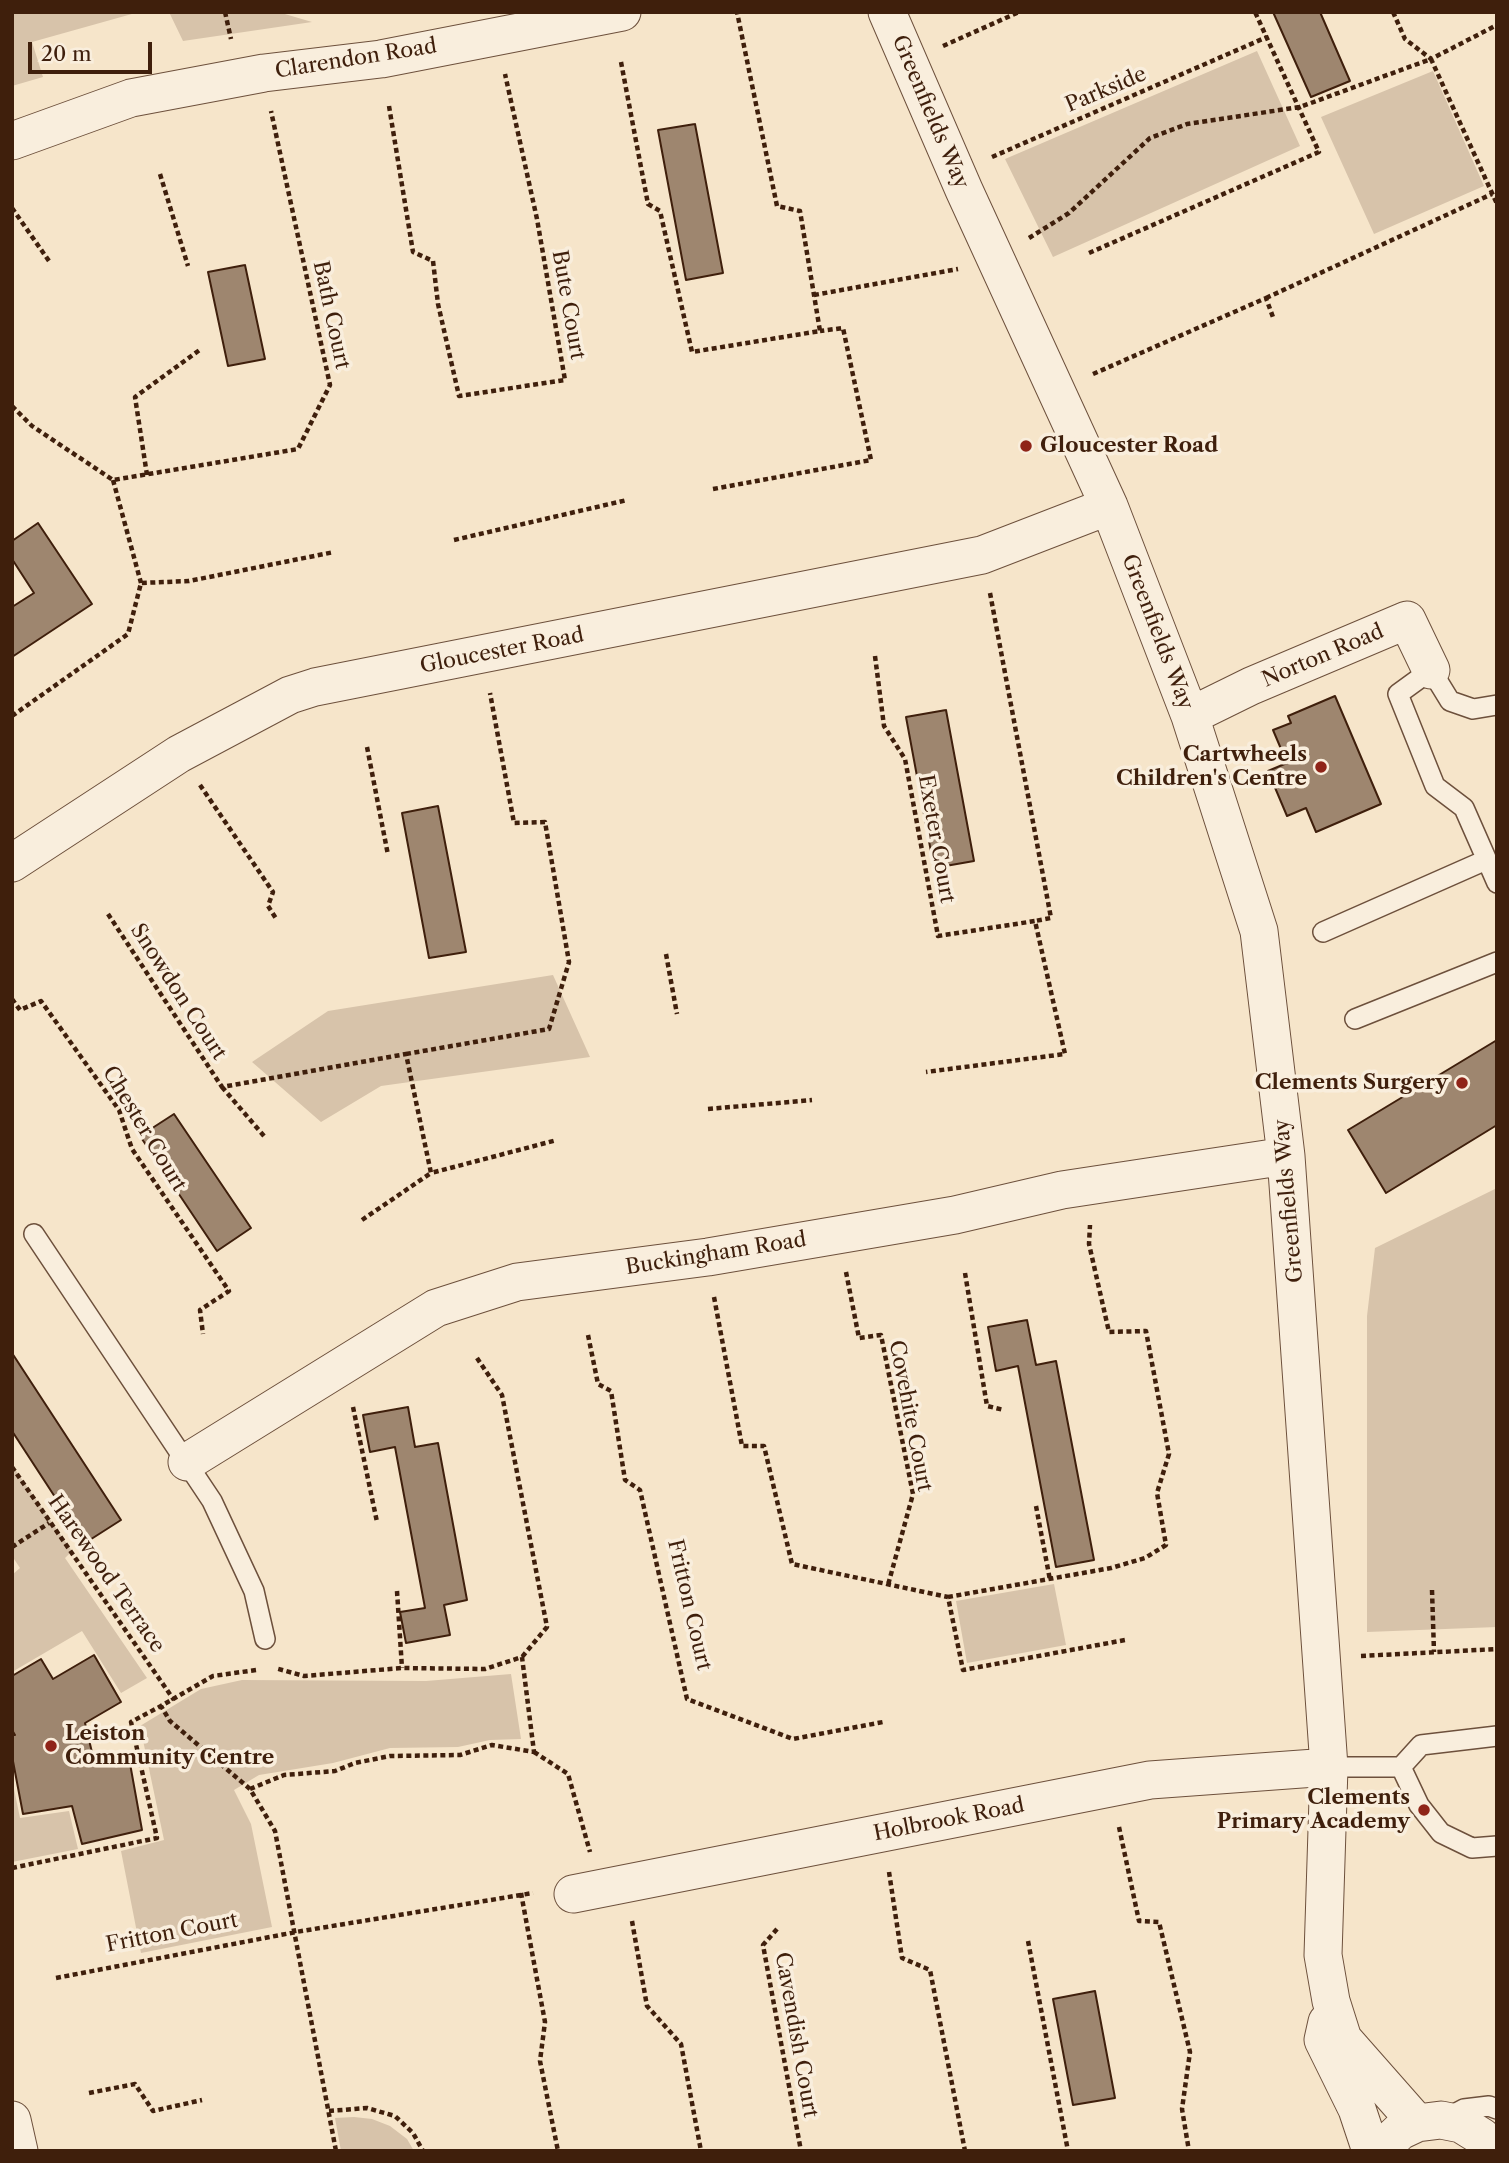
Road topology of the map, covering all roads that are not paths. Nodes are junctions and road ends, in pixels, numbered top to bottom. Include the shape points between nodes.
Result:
1 (622, 12) edge
2 (887, 12) edge
3 (12, 141) edge
4 (1109, 506) junction
5 (1431, 670) junction
6 (1497, 705) edge
7 (1190, 716) junction
8 (1486, 860) junction
9 (12, 863) edge
10 (1497, 883) edge
11 (1322, 932) dead end
12 (1497, 962) edge
13 (1355, 1019) dead end
14 (1286, 1156) junction
15 (34, 1234) dead end
16 (187, 1462) junction
17 (265, 1639) dead end
18 (1497, 1736) edge
19 (1329, 1768) junction
20 (1401, 1768) junction
21 (1497, 1846) edge
22 (598, 1890) road end
23 (1331, 2001) junction
24 (1497, 2109) edge
25 (12, 2120) edge
26 (1429, 2122) junction
27 (19, 2151) edge
28 (1371, 2151) edge
29 (1379, 2151) edge
30 (1494, 2151) edge

1 - 3 street, Clarendon Road via 382,59 264,73 131,98
2 - 4 street, Greenfields Way
4 - 7 street, Greenfields Way
4 - 9 street, Gloucester Road via 982,555 290,695 179,754
5 - 6 lane via 1450,701 1473,709
5 - 7 street, Norton Road via 1407,620
5 - 8 lane via 1398,694 1435,786 1464,808
7 - 14 street, Greenfields Way via 1259,931
8 - 10 lane
8 - 11 lane
12 - 13 lane
14 - 16 street, Buckingham Road via 1062,1190 955,1215 708,1257 517,1282 436,1308
14 - 19 street, Greenfields Way
15 - 16 lane
16 - 17 lane via 212,1501 254,1591
18 - 20 lane via 1421,1745
19 - 20 lane
19 - 22 street, Holbrook Road via 1150,1780
19 - 23 street, Greenfields Way via 1324,1955
20 - 21 lane via 1419,1805 1441,1833 1472,1848
23 - 26 street, Greenfields Way via 1343,2039
23 - 28 street, Greenfields Way via 1323,2040 1357,2109
24 - 26 lane via 1464,2109
25 - 27 street
26 - 29 street via 1400,2131
26 - 30 street via 1461,2124

